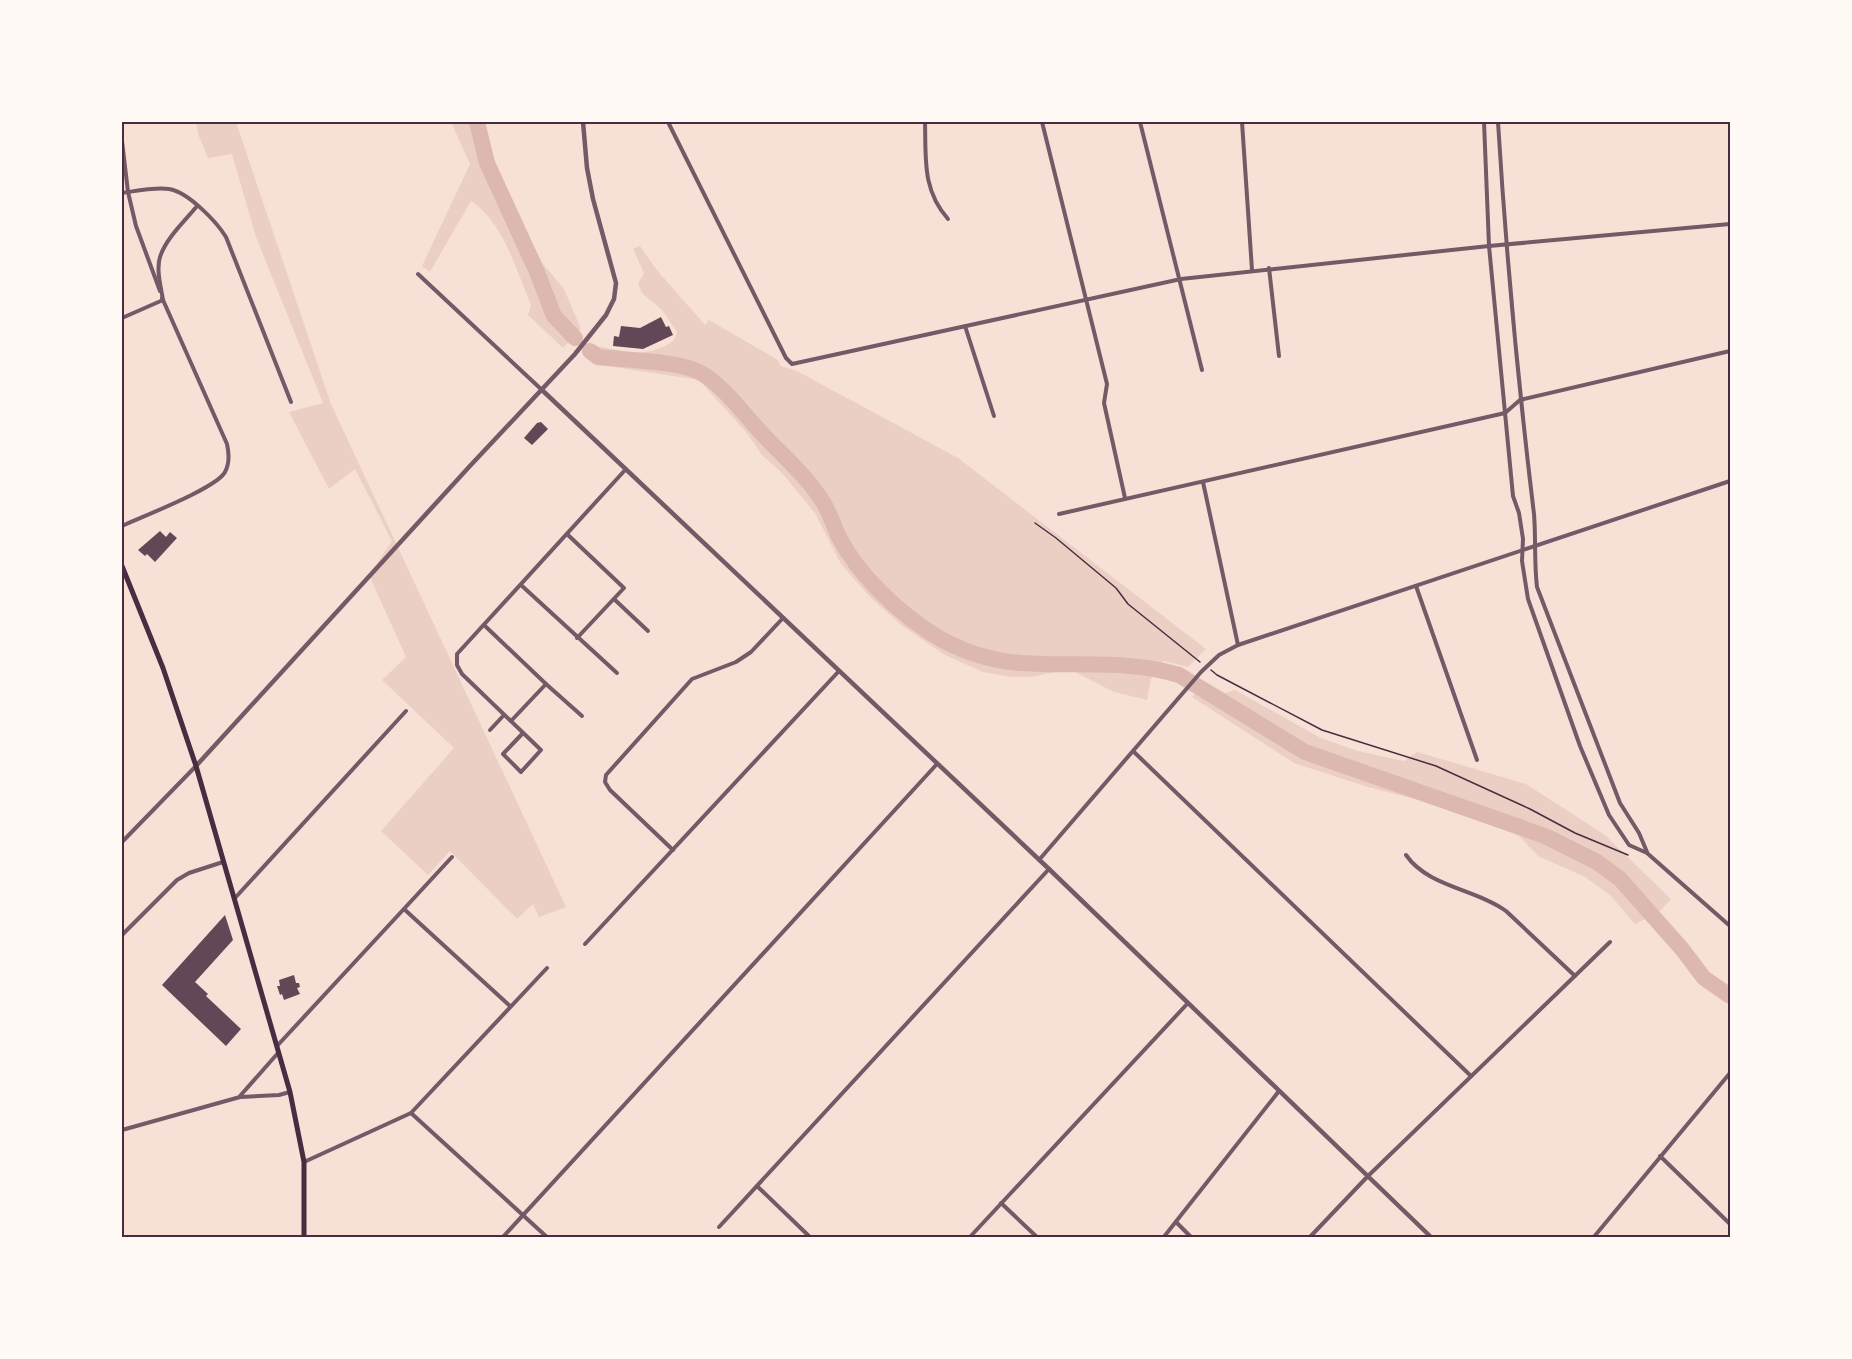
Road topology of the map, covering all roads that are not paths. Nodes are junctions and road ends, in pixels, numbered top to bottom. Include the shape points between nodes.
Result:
1 (583, 122) edge
2 (668, 122) edge
3 (925, 122) edge
4 (1042, 122) edge
5 (1140, 122) edge
6 (1242, 122) edge
7 (1484, 122) edge
8 (1498, 122) edge
9 (122, 141) edge
10 (128, 192) junction
11 (122, 193) edge
12 (197, 206) junction
13 (948, 219) dead end
14 (1731, 224) edge
15 (1505, 245) junction
16 (1489, 246) junction
17 (1269, 268) junction
18 (1252, 270) junction
19 (418, 274) dead end
20 (1181, 279) junction
21 (163, 300) junction
22 (1087, 300) junction
23 (122, 318) edge
24 (965, 326) junction
25 (1731, 351) edge
26 (1279, 356) dead end
27 (1202, 370) dead end
28 (542, 390) junction
29 (1520, 400) junction
30 (291, 402) dead end
31 (1505, 413) junction
32 (994, 416) dead end
33 (626, 469) junction
34 (1731, 480) edge
35 (1203, 482) junction
36 (1125, 498) junction
37 (1059, 514) dead end
38 (122, 526) edge
39 (568, 535) junction
40 (1535, 545) junction
41 (1522, 550) junction
42 (122, 566) edge
43 (520, 585) junction
44 (1416, 586) junction
45 (614, 599) junction
46 (783, 618) junction
47 (484, 624) junction
48 (648, 631) dead end
49 (577, 638) junction
50 (1238, 645) junction
51 (839, 671) junction
52 (617, 673) dead end
53 (546, 684) junction
54 (406, 711) dead end
55 (504, 715) junction
56 (582, 716) dead end
57 (511, 721) junction
58 (490, 730) dead end
59 (523, 733) junction
60 (1134, 752) junction
61 (1477, 760) dead end
62 (937, 764) junction
63 (196, 766) junction
64 (122, 842) edge
65 (673, 850) junction
66 (1647, 853) junction
67 (1406, 855) dead end
68 (452, 857) dead end
69 (1039, 860) junction
70 (223, 862) junction
71 (1049, 869) junction
72 (234, 899) junction
73 (404, 909) junction
74 (1731, 926) edge
75 (122, 935) edge
76 (1610, 942) dead end
77 (585, 944) dead end
78 (547, 968) dead end
79 (1575, 976) junction
80 (1188, 1003) junction
81 (510, 1006) junction
82 (278, 1050) junction
83 (1731, 1073) edge
84 (1471, 1076) junction
85 (1280, 1091) junction
86 (290, 1092) junction
87 (240, 1097) junction
88 (411, 1113) junction
89 (122, 1130) edge
90 (1660, 1156) junction
91 (304, 1162) junction
92 (1368, 1176) junction
93 (757, 1186) junction
94 (1001, 1203) junction
95 (523, 1214) junction
96 (1176, 1222) junction
97 (1731, 1224) edge
98 (719, 1227) dead end
99 (304, 1238) edge
100 (502, 1238) edge
101 (548, 1238) edge
102 (811, 1238) edge
103 (969, 1238) edge
104 (1038, 1238) edge
105 (1163, 1238) edge
106 (1192, 1238) edge
107 (1310, 1238) edge
108 (1432, 1238) edge
109 (1593, 1238) edge

1 - 28 street via 586,168 616,282 614,299 589,337
2 - 24 street via 792,364
3 - 13 street via 929,187 935,203
4 - 22 street
5 - 20 street
6 - 18 street
7 - 16 street
8 - 15 street
9 - 10 street
10 - 11 street
10 - 12 street via 167,189
10 - 21 street
12 - 21 street via 170,238 160,257
12 - 30 street via 226,237
14 - 15 street
15 - 16 street
15 - 29 street
16 - 17 street
16 - 31 street
17 - 18 street
17 - 26 street
18 - 20 street
19 - 28 street
20 - 22 street
20 - 27 street
21 - 23 street
21 - 38 street via 226,444 228,464 212,484
22 - 24 street
22 - 36 street via 1107,384 1104,403
24 - 32 street
25 - 29 street
28 - 33 street
28 - 63 street
29 - 31 street
29 - 40 street
31 - 35 street
31 - 41 street
33 - 39 street
33 - 46 street
34 - 40 street
35 - 36 street
35 - 50 street
36 - 37 street
39 - 43 street
39 - 45 street via 624,588
40 - 41 street
40 - 66 street via 1538,587 1620,803
41 - 44 street
41 - 66 street via 1528,599 1580,746 1609,815 1629,845
42 - 63 main road via 163,668
43 - 47 street
43 - 49 street
44 - 50 street
44 - 61 street
45 - 48 street
45 - 49 street
46 - 51 street
46 - 65 street via 751,652 692,679 606,775 610,790
47 - 53 street
47 - 55 street via 457,654 457,665
49 - 52 street
50 - 60 street via 1219,655 1184,690
51 - 62 street
51 - 65 street
53 - 56 street
53 - 57 street
54 - 72 street
55 - 57 street
55 - 58 street
57 - 59 street
59 - 59 street via 541,750 521,772 503,754
60 - 69 street
60 - 84 street
62 - 69 street
62 - 95 street
63 - 64 street
63 - 70 main road
65 - 77 street
66 - 74 street
67 - 79 street via 1424,873 1500,907
68 - 73 street
69 - 71 street
70 - 72 main road
70 - 75 street via 177,880
71 - 80 street
71 - 93 street
72 - 82 main road
73 - 81 street
73 - 82 street
76 - 79 street
78 - 81 street
79 - 84 street
80 - 85 street
80 - 94 street
81 - 88 street
82 - 86 main road
82 - 87 street
83 - 90 street
84 - 92 street
85 - 92 street
85 - 96 street
86 - 87 street
86 - 91 main road
87 - 89 street
88 - 91 street
88 - 95 street
90 - 97 street
90 - 109 street
91 - 99 main road
92 - 107 street
92 - 108 street
93 - 98 street
93 - 102 street
94 - 103 street
94 - 104 street
95 - 100 street
95 - 101 street
96 - 105 street
96 - 106 street

